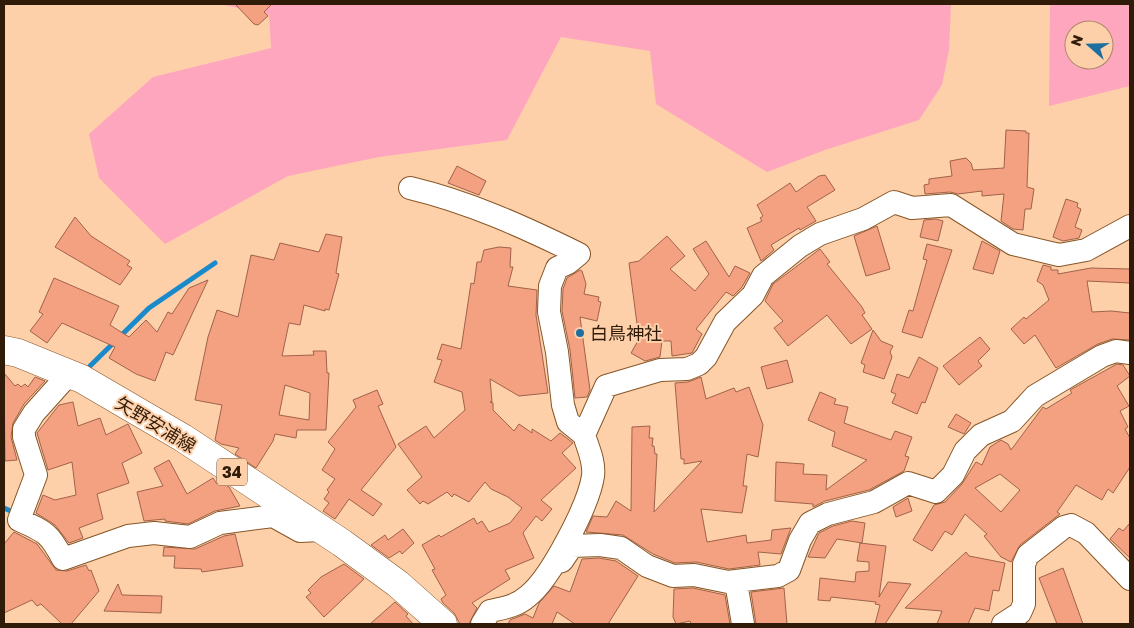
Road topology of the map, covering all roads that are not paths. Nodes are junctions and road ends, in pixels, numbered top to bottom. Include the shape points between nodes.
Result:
1 (410, 188) dead end
2 (1130, 226) edge
3 (4, 350) edge
4 (1130, 354) edge
5 (70, 374) junction
6 (584, 435) junction
7 (321, 530) junction
8 (555, 564) junction
9 (1130, 579) edge
10 (736, 582) junction
11 (443, 624) edge
12 (482, 624) edge
13 (743, 624) edge
14 (1002, 624) edge

1 - 6 street via 519,224 579,254 557,268 550,286 548,312 564,410 568,422
2 - 6 street via 1086,250 1059,255 1013,244 951,205 912,208 894,202 863,219 820,234 763,276 753,295 725,322 699,364 687,369 660,370 606,386
3 - 5 main road, 矢野安浦線 / 34
4 - 10 street via 1116,351 1102,356 1035,396 1012,421 981,435 965,451 953,475 936,492 908,483 874,502 828,514 810,523 789,570 778,576
5 - 7 main road, 矢野安浦線 / 34 via 183,438
5 - 7 street via 34,413 24,429 36,475 19,520 52,538 63,559 128,536 154,533 190,537 220,523 273,516 300,531
6 - 8 street via 592,458 593,476 576,523
7 - 11 main road, 矢野安浦線 / 34 via 398,584
8 - 10 street via 562,561 572,546 600,545 621,548 647,566 673,576 694,575 719,582
8 - 12 street via 528,597 510,607 490,611
9 - 14 street via 1086,533 1071,525 1064,527 1028,555 1024,564 1024,604 1020,613
10 - 13 street

